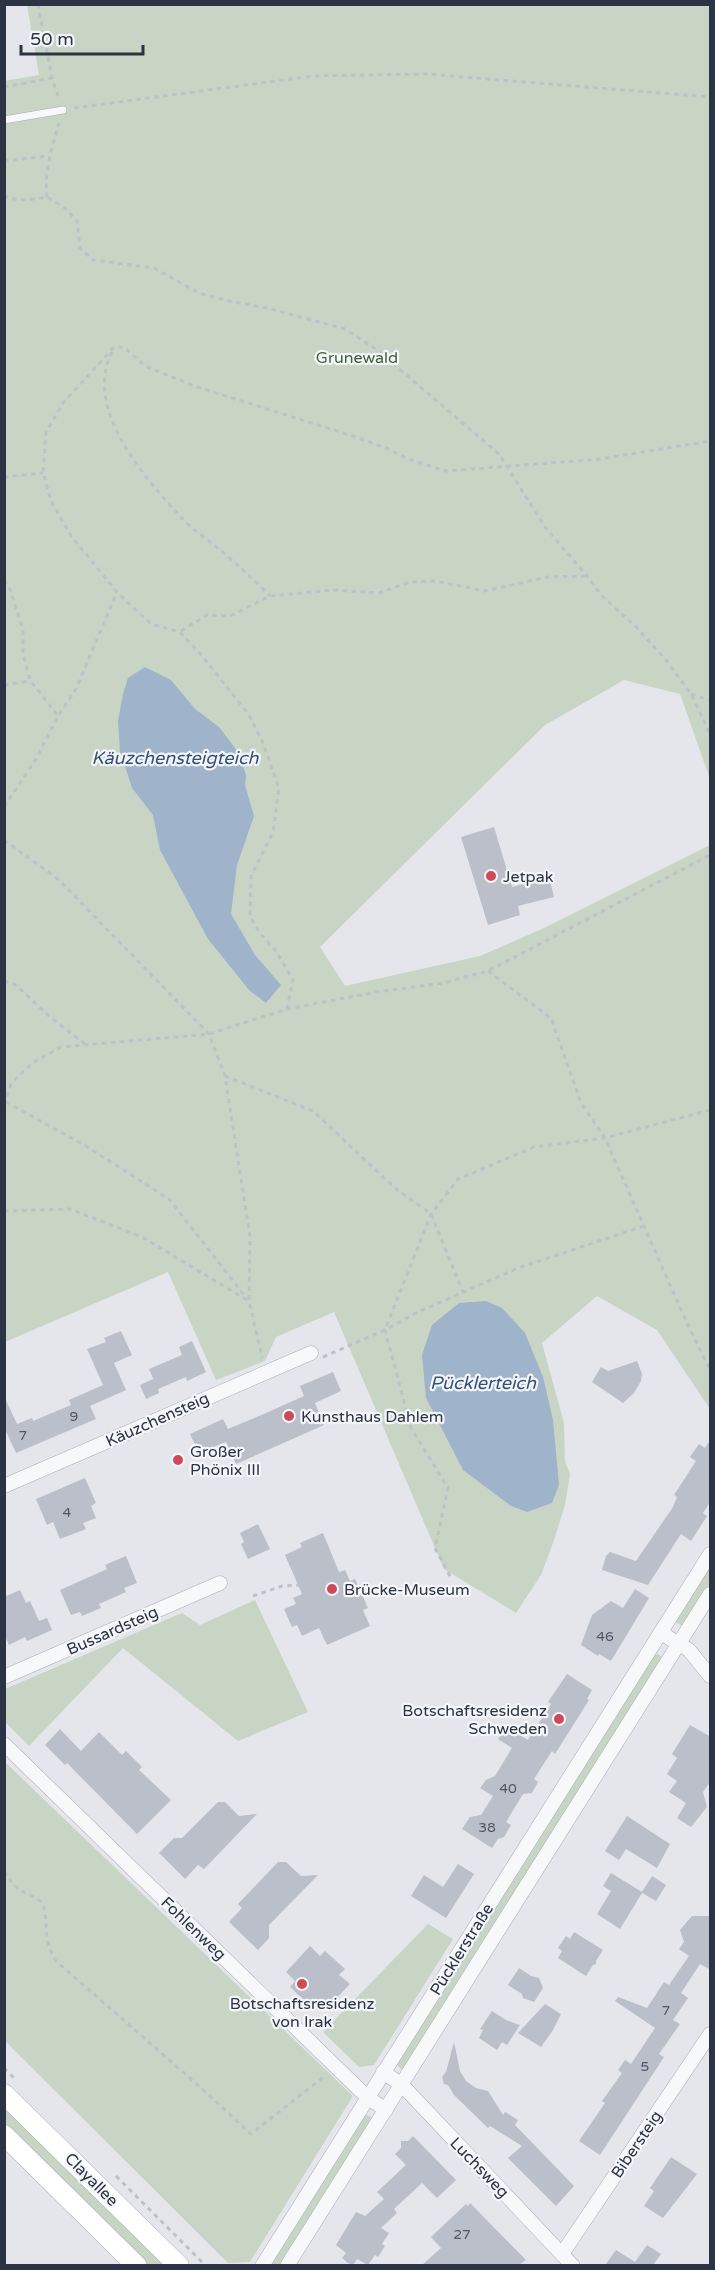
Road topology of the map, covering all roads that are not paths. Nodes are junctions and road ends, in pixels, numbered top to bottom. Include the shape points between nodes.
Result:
1 (63, 110) road end
2 (4, 120) edge
3 (311, 1353) dead end
4 (4, 1486) edge
5 (711, 1554) edge
6 (220, 1583) dead end
7 (711, 1594) edge
8 (661, 1633) junction
9 (679, 1644) junction
10 (711, 1676) edge
11 (4, 1677) edge
12 (4, 1744) edge
13 (711, 2034) edge
14 (383, 2072) junction
15 (402, 2085) junction
16 (4, 2094) edge
17 (367, 2097) junction
18 (386, 2110) junction
19 (4, 2135) edge
20 (562, 2254) junction
21 (137, 2265) edge
22 (179, 2265) edge
23 (262, 2265) edge
24 (287, 2265) edge
25 (573, 2265) edge

1 - 2 lane
3 - 4 street, Käuzchensteig
5 - 8 street, Pücklerstraße
6 - 11 street, Bussardsteig
7 - 9 street, Pücklerstraße
8 - 9 street
8 - 14 street, Pücklerstraße
9 - 10 street
9 - 15 street, Pücklerstraße
12 - 17 street, Fohlenweg
13 - 20 street, Bibersteig
14 - 15 street, Luchsweg
14 - 17 street, Pücklerstraße
15 - 18 street, Pücklerstraße
15 - 20 street, Luchsweg
16 - 22 main road, Clayallee
17 - 18 street, Fohlenweg
17 - 23 street, Pücklerstraße
18 - 24 street, Pücklerstraße
19 - 21 main road, Clayallee
20 - 25 street, Luchsweg

